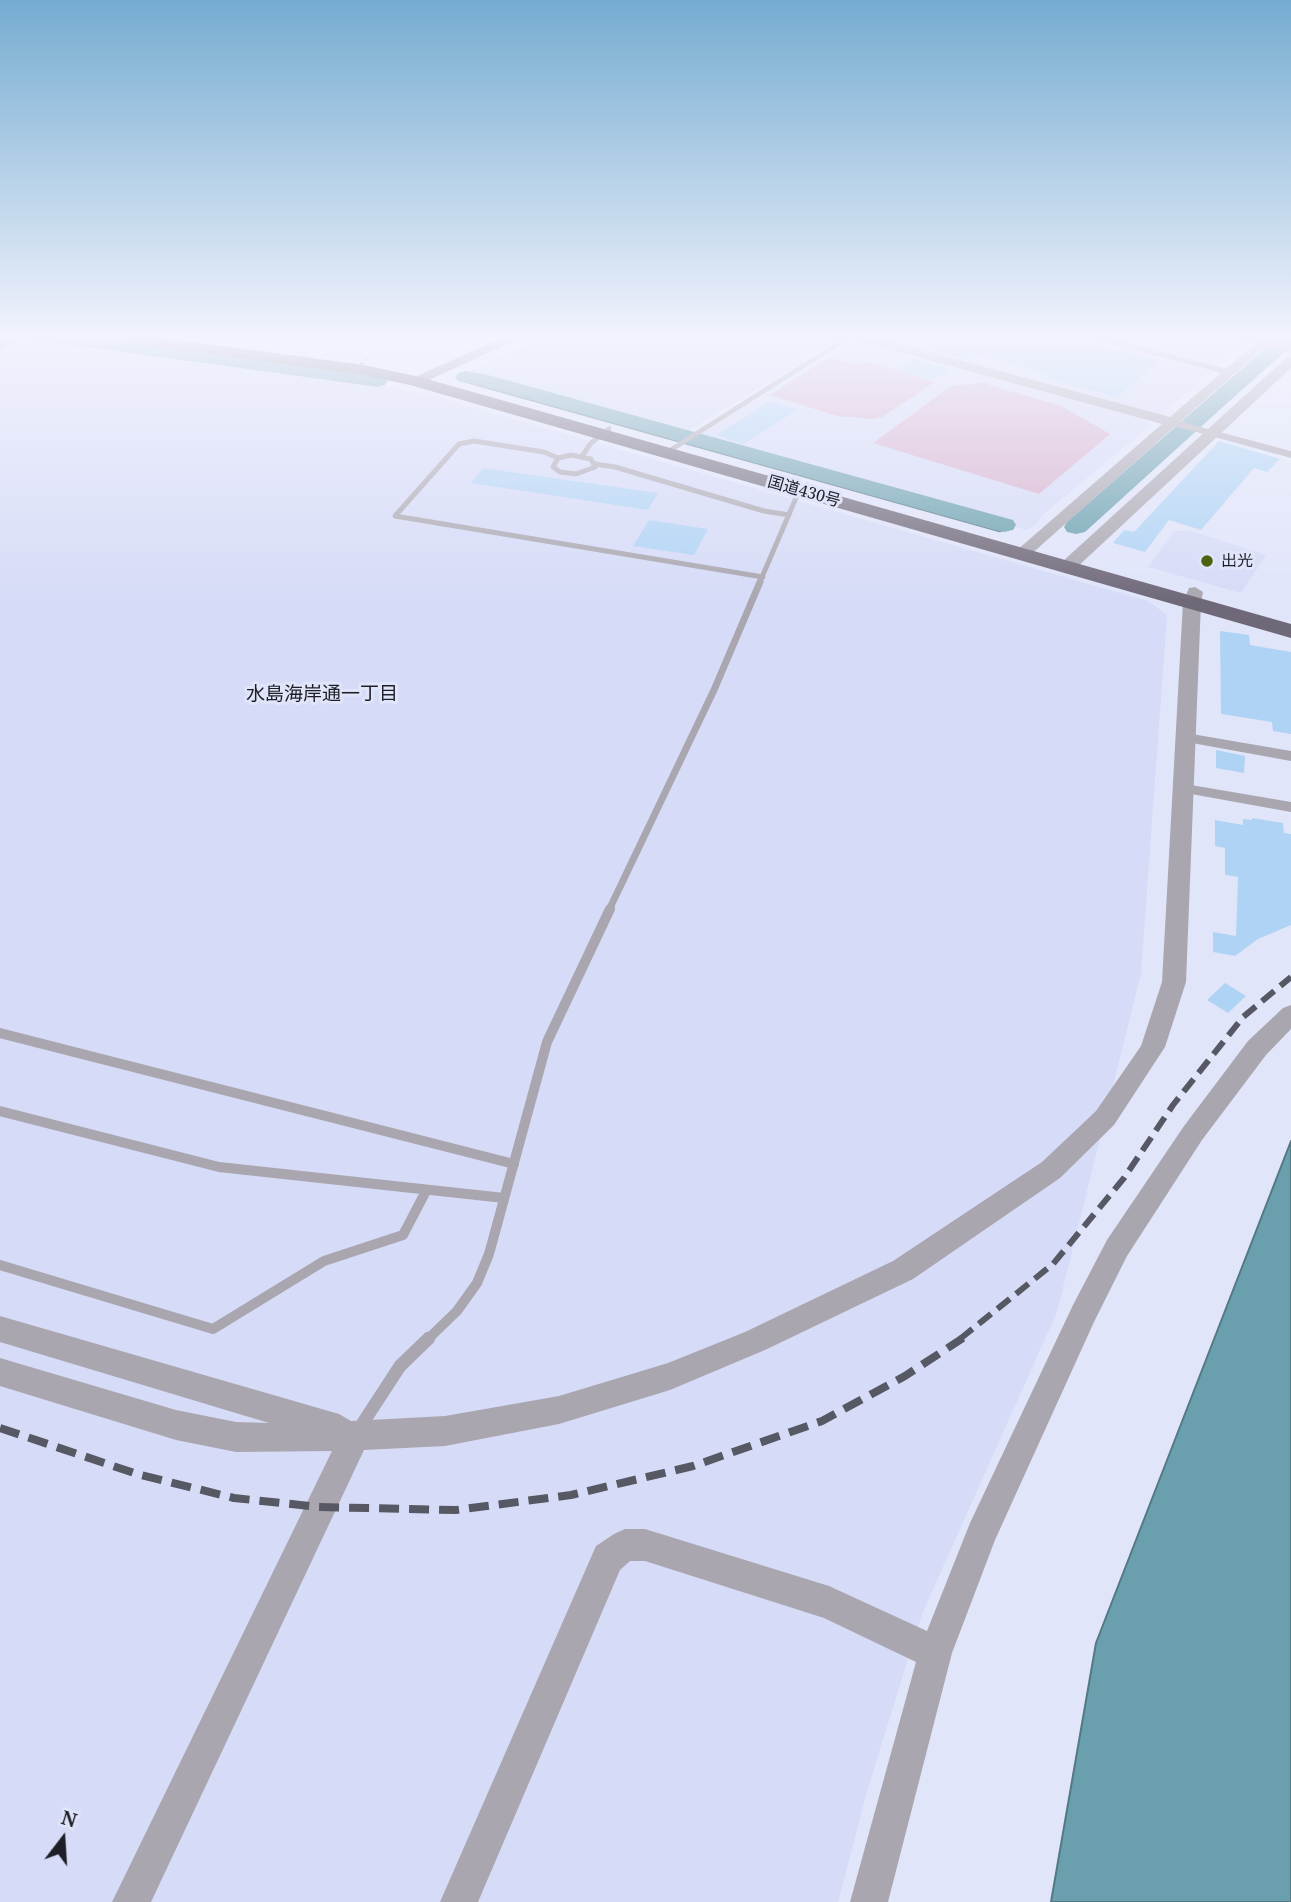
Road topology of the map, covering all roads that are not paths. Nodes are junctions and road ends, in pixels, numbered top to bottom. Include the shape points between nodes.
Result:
1 (577, 424) edge
2 (708, 424) edge
3 (1175, 424) edge
4 (1179, 424) edge
5 (1213, 424) edge
6 (1205, 431) junction
7 (606, 432) junction
8 (673, 447) junction
9 (1291, 455) edge
10 (582, 456) junction
11 (558, 458) junction
12 (595, 464) junction
13 (803, 488) junction
14 (789, 515) junction
15 (1026, 549) junction
16 (1072, 562) junction
17 (762, 577) junction
18 (1194, 597) junction
19 (1291, 619) edge
20 (1291, 631) edge
21 (1186, 738) junction
22 (1291, 755) edge
23 (1185, 789) junction
24 (1291, 807) edge
25 (1291, 1014) edge
26 (0, 1033) edge
27 (0, 1111) edge
28 (514, 1164) junction
29 (426, 1191) junction
30 (504, 1198) junction
31 (0, 1265) edge
32 (0, 1329) edge
33 (0, 1372) edge
34 (356, 1434) junction
35 (935, 1653) junction
36 (131, 1902) edge
37 (459, 1902) edge
38 (869, 1902) edge

1 - 7 highway, 国道430号
2 - 8 lane
3 - 15 street
4 - 6 street
5 - 6 street
6 - 9 street
6 - 16 street
7 - 8 highway, 国道430号
7 - 10 lane
8 - 13 highway, 国道430号
10 - 11 lane
10 - 12 lane
11 - 12 lane via 553,467 567,473 588,472
11 - 17 lane via 474,442 459,444 395,516
12 - 14 lane
13 - 14 lane
13 - 15 highway, 国道430号
14 - 17 lane
15 - 16 highway, 国道430号
16 - 18 highway, 国道430号
17 - 28 lane via 714,690 547,1042
18 - 19 highway, 国道430号
18 - 20 highway, 国道430号
18 - 21 street
21 - 22 street
21 - 23 street
23 - 24 street
23 - 34 street via 1174,982 1164,1019 1125,1092 1051,1170 903,1270 670,1376 547,1413 445,1431
25 - 35 street via 1236,1074 1118,1248 981,1534
26 - 28 lane
27 - 29 lane via 219,1167
28 - 30 lane
29 - 30 lane
29 - 31 lane via 402,1235 324,1261 213,1329
30 - 34 lane via 477,1283 457,1311 400,1366
32 - 34 street
33 - 34 street via 176,1425 236,1437
34 - 36 street
35 - 37 street via 829,1603 645,1545 625,1545 608,1558
35 - 38 street

